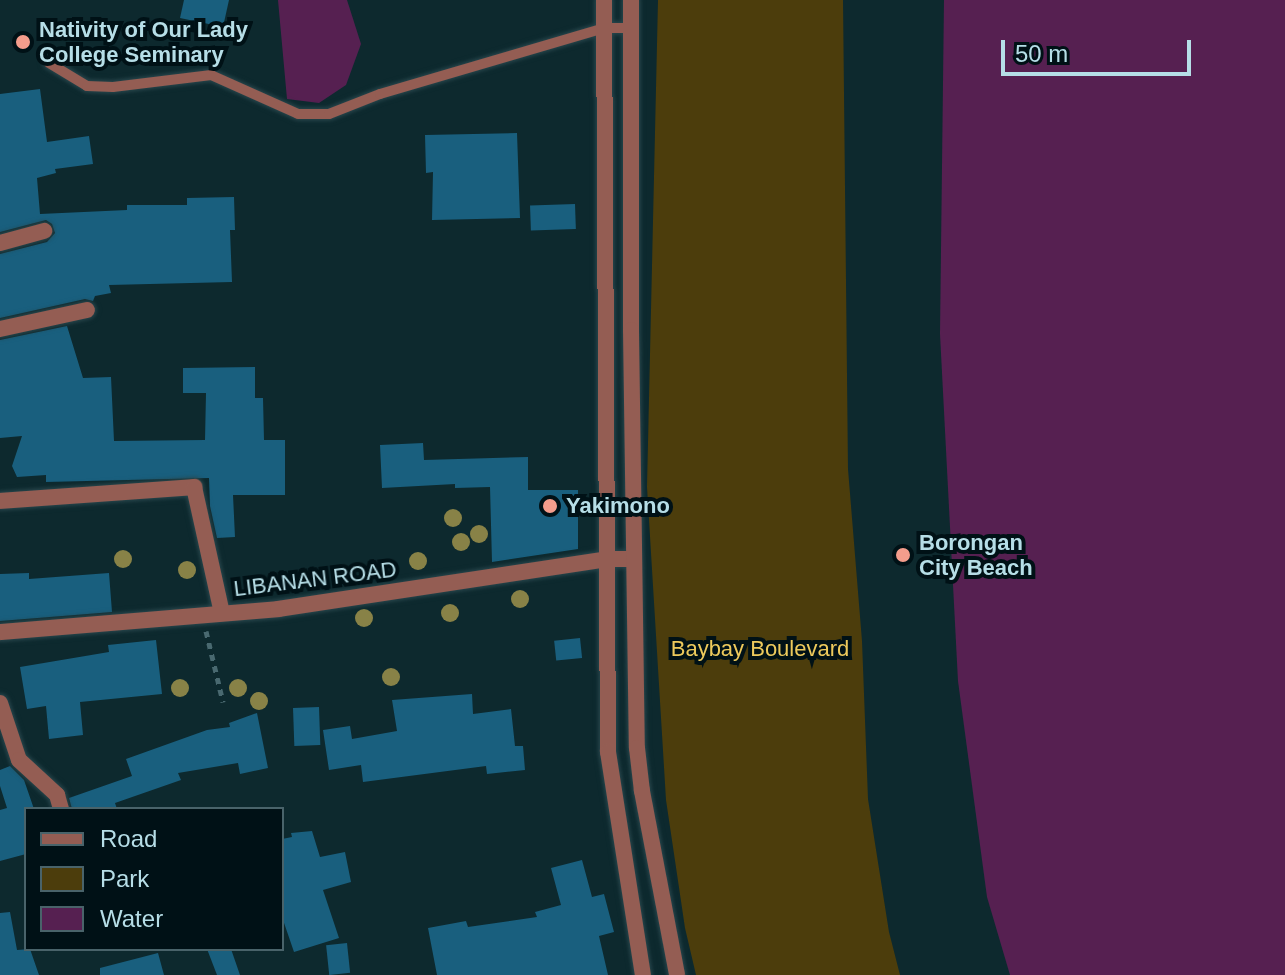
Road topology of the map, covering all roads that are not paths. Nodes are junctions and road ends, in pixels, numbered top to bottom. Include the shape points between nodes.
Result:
1 (604, 0) edge
2 (631, 0) edge
3 (604, 28) junction
4 (630, 28) junction
5 (49, 63) dead end
6 (44, 231) dead end
7 (0, 243) edge
8 (87, 310) dead end
9 (0, 329) edge
10 (0, 501) edge
11 (607, 559) junction
12 (634, 559) junction
13 (222, 613) junction
14 (0, 632) edge
15 (0, 702) edge
16 (60, 807) edge
17 (643, 975) edge
18 (677, 975) edge

1 - 3 street
2 - 4 street
3 - 4 lane
3 - 5 lane via 329,114 298,114 211,75 87,86
3 - 11 street
4 - 12 street
6 - 7 street
8 - 9 street
10 - 13 street via 194,487
11 - 12 street, LIBANAN ROAD
11 - 13 street, LIBANAN ROAD
11 - 17 street via 608,752
12 - 18 street via 637,748
13 - 14 street, LIBANAN ROAD
15 - 16 street via 19,760 57,795

